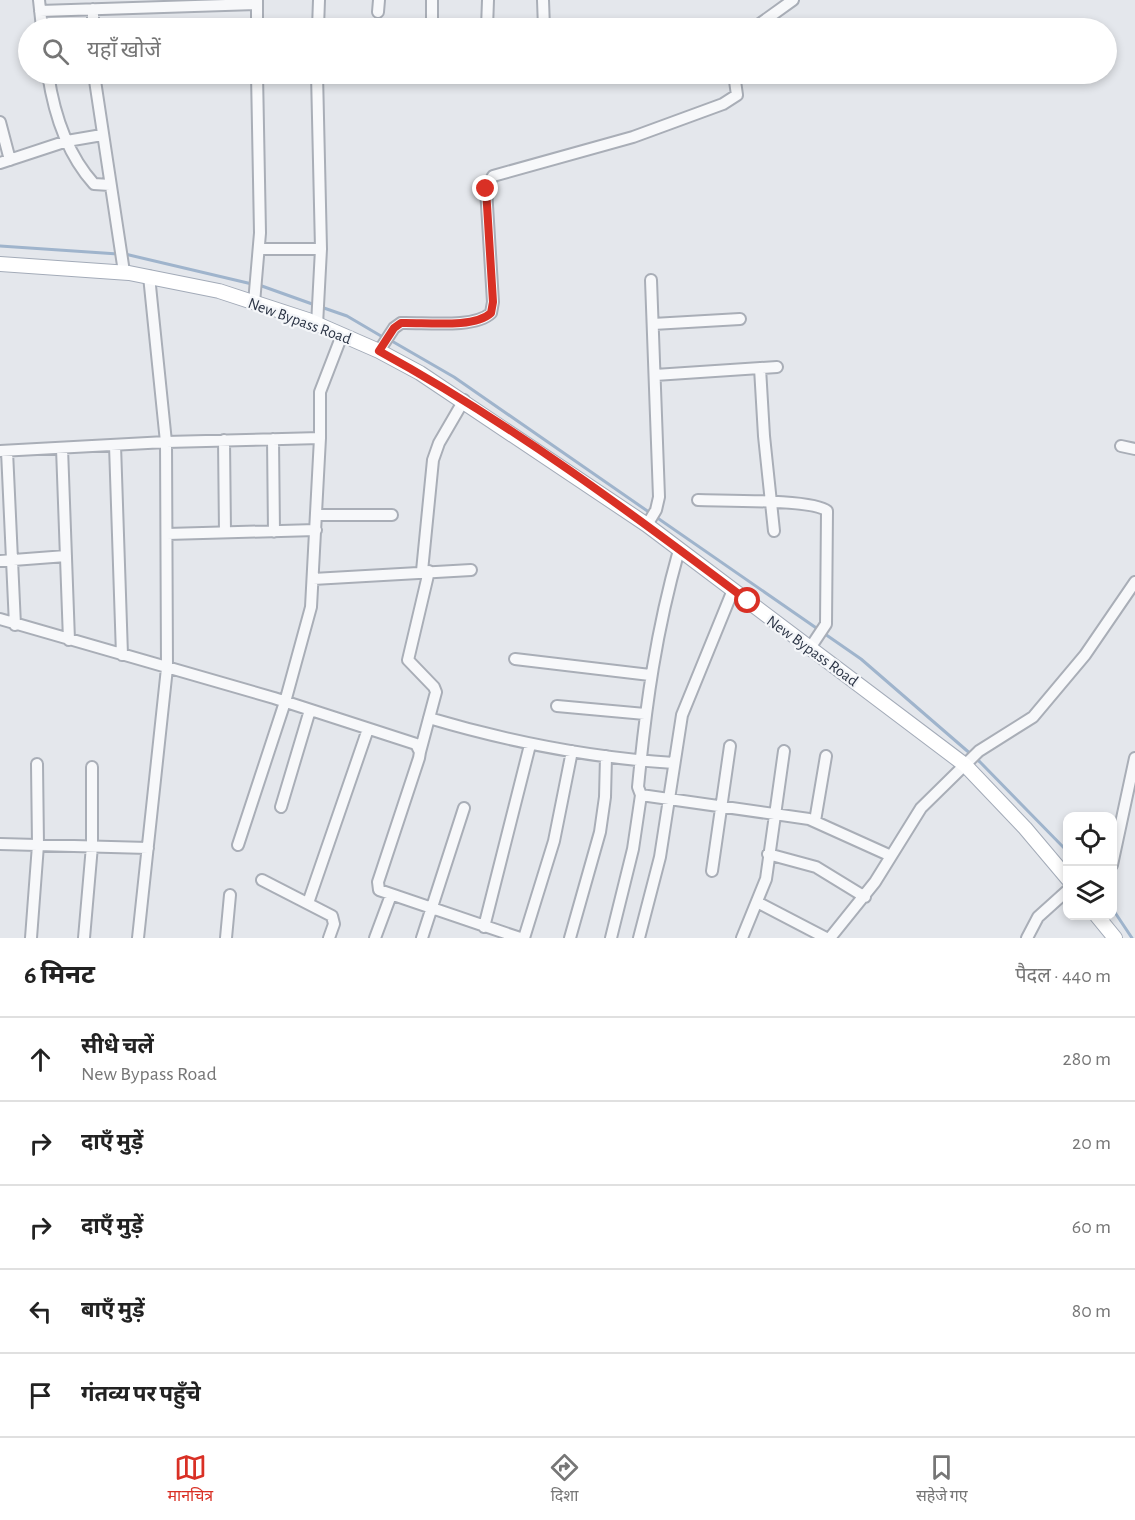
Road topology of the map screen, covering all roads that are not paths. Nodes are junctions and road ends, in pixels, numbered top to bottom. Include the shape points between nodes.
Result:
1 (319, 0) edge
2 (379, 0) edge
3 (432, 0) edge
4 (488, 0) edge
5 (543, 0) edge
6 (793, 0) edge
7 (257, 2) edge
8 (39, 5) edge
9 (93, 9) junction
10 (378, 12) dead end
11 (93, 18) edge
12 (257, 18) edge
13 (318, 18) edge
14 (432, 18) edge
15 (487, 18) edge
16 (544, 18) edge
17 (768, 18) edge
18 (50, 84) edge
19 (95, 84) edge
20 (257, 84) edge
21 (317, 84) edge
22 (735, 84) edge
23 (0, 122) edge
24 (102, 135) junction
25 (67, 141) junction
26 (5, 162) edge
27 (110, 185) junction
28 (260, 249) junction
29 (321, 249) junction
30 (123, 262) junction
31 (0, 264) edge
32 (148, 276) junction
33 (651, 280) dead end
34 (255, 299) junction
35 (318, 312) junction
36 (740, 319) dead end
37 (653, 324) junction
38 (342, 335) junction
39 (379, 351) junction
40 (777, 367) dead end
41 (760, 368) junction
42 (655, 375) junction
43 (464, 400) junction
44 (320, 438) junction
45 (273, 439) junction
46 (224, 440) junction
47 (166, 442) junction
48 (115, 445) junction
49 (1121, 446) dead end
50 (62, 448) junction
51 (1135, 449) edge
52 (4, 451) edge
53 (698, 500) dead end
54 (771, 502) junction
55 (317, 515) junction
56 (392, 515) dead end
57 (652, 518) junction
58 (316, 530) junction
59 (774, 531) dead end
60 (225, 532) junction
61 (273, 532) junction
62 (168, 534) junction
63 (679, 550) junction
64 (66, 556) junction
65 (12, 560) junction
66 (0, 561) edge
67 (471, 570) dead end
68 (425, 571) junction
69 (313, 579) junction
70 (1135, 582) edge
71 (733, 590) junction
72 (0, 619) edge
73 (15, 625) junction
74 (69, 640) junction
75 (810, 648) junction
76 (122, 655) junction
77 (515, 659) dead end
78 (167, 668) junction
79 (650, 675) junction
80 (285, 702) junction
81 (557, 706) dead end
82 (310, 710) junction
83 (645, 714) junction
84 (429, 718) junction
85 (368, 729) junction
86 (530, 745) junction
87 (730, 746) dead end
88 (572, 751) junction
89 (784, 751) dead end
90 (420, 752) junction
91 (606, 756) junction
92 (826, 756) dead end
93 (1135, 758) edge
94 (641, 761) junction
95 (674, 763) junction
96 (967, 763) junction
97 (37, 764) dead end
98 (92, 767) dead end
99 (641, 795) junction
100 (670, 799) junction
101 (722, 804) junction
102 (281, 807) dead end
103 (464, 808) dead end
104 (776, 813) junction
105 (815, 821) junction
106 (0, 844) edge
107 (38, 845) junction
108 (238, 845) dead end
109 (92, 846) junction
110 (1117, 846) edge
111 (147, 848) junction
112 (768, 854) junction
113 (891, 856) junction
114 (711, 871) dead end
115 (1063, 873) edge
116 (262, 880) dead end
117 (1063, 894) edge
118 (230, 895) dead end
119 (391, 895) junction
120 (865, 897) junction
121 (757, 902) junction
122 (308, 903) junction
123 (431, 909) junction
124 (1101, 920) edge
125 (484, 927) junction
126 (31, 938) edge
127 (84, 938) edge
128 (138, 938) edge
129 (226, 938) edge
130 (329, 938) edge
131 (375, 938) edge
132 (422, 938) edge
133 (522, 938) edge
134 (570, 938) edge
135 (611, 938) edge
136 (639, 938) edge
137 (742, 938) edge
138 (828, 938) edge
139 (1027, 938) edge
140 (1115, 938) edge

1 - 13 street
2 - 10 street
3 - 14 street
4 - 15 street
5 - 16 street
6 - 17 street
7 - 9 street
7 - 12 street
8 - 9 street
9 - 11 street
18 - 25 street via 54,111
19 - 24 street
20 - 28 street
21 - 29 street
22 - 39 street via 737,95 723,104 633,137 493,176 486,189 491,313 458,322 401,323
23 - 26 street
24 - 25 street
24 - 27 street
25 - 26 street
25 - 27 street via 94,184
27 - 30 street
28 - 29 street
28 - 34 street
29 - 35 street
30 - 31 main road, New Bypass Road
30 - 32 main road, New Bypass Road
32 - 34 main road, New Bypass Road
32 - 47 street
33 - 37 street
34 - 35 main road, New Bypass Road
35 - 38 main road, New Bypass Road
36 - 37 street
37 - 42 street
38 - 39 main road, New Bypass Road
38 - 44 street via 320,392
39 - 43 main road, New Bypass Road
40 - 41 street
41 - 42 street
41 - 54 street
42 - 57 street via 659,497
43 - 57 main road, New Bypass Road
43 - 68 street via 433,460
44 - 45 street
44 - 55 street
45 - 46 street
45 - 61 street
46 - 47 street
46 - 60 street
47 - 48 street
47 - 62 street
48 - 50 street
48 - 76 street
49 - 51 street
50 - 52 street
50 - 64 street
52 - 65 street
53 - 54 street
54 - 59 street
54 - 75 street via 820,506 827,511 823,631
55 - 56 street
55 - 58 street
57 - 63 main road, New Bypass Road
58 - 61 street
58 - 69 street
60 - 61 street
60 - 62 street
62 - 78 street
63 - 71 main road, New Bypass Road
63 - 79 street
64 - 65 street
64 - 74 street
65 - 66 street
65 - 73 street
67 - 68 street
68 - 69 street
68 - 84 street via 408,660 434,687
69 - 80 street via 309,618
70 - 96 street via 1047,702 1018,728 979,751
71 - 75 main road, New Bypass Road
71 - 95 street via 687,699
72 - 73 street
73 - 74 street
74 - 76 street
75 - 96 main road, New Bypass Road
76 - 78 street
77 - 79 street
78 - 80 street
78 - 111 street
79 - 83 street
80 - 82 street
80 - 108 street
81 - 83 street
82 - 85 street
82 - 102 street
83 - 94 street
84 - 86 street
84 - 90 street
85 - 90 street via 416,744
85 - 122 street
86 - 88 street
86 - 125 street
87 - 101 street
88 - 91 street
88 - 133 street via 554,841
89 - 104 street
90 - 119 street via 378,882 379,890
91 - 94 street
91 - 134 street via 600,832
92 - 105 street
93 - 110 street
94 - 95 street
94 - 99 street
95 - 100 street
96 - 113 street via 921,808
96 - 115 main road, New Bypass Road
97 - 107 street
98 - 109 street
99 - 100 street
99 - 135 street via 633,849
100 - 101 street
100 - 136 street via 657,873
101 - 104 street
101 - 114 street
103 - 123 street
104 - 105 street
104 - 112 street
105 - 113 street
106 - 107 street
107 - 109 street
107 - 126 street
109 - 111 street
109 - 127 street
111 - 128 street
112 - 120 street via 816,867
112 - 121 street
113 - 120 street
116 - 122 street
117 - 139 street via 1038,917
118 - 129 street
119 - 123 street
119 - 131 street
120 - 138 street
121 - 137 street
121 - 138 street
122 - 130 street via 334,918
123 - 125 street
123 - 132 street
124 - 140 main road
125 - 133 street

